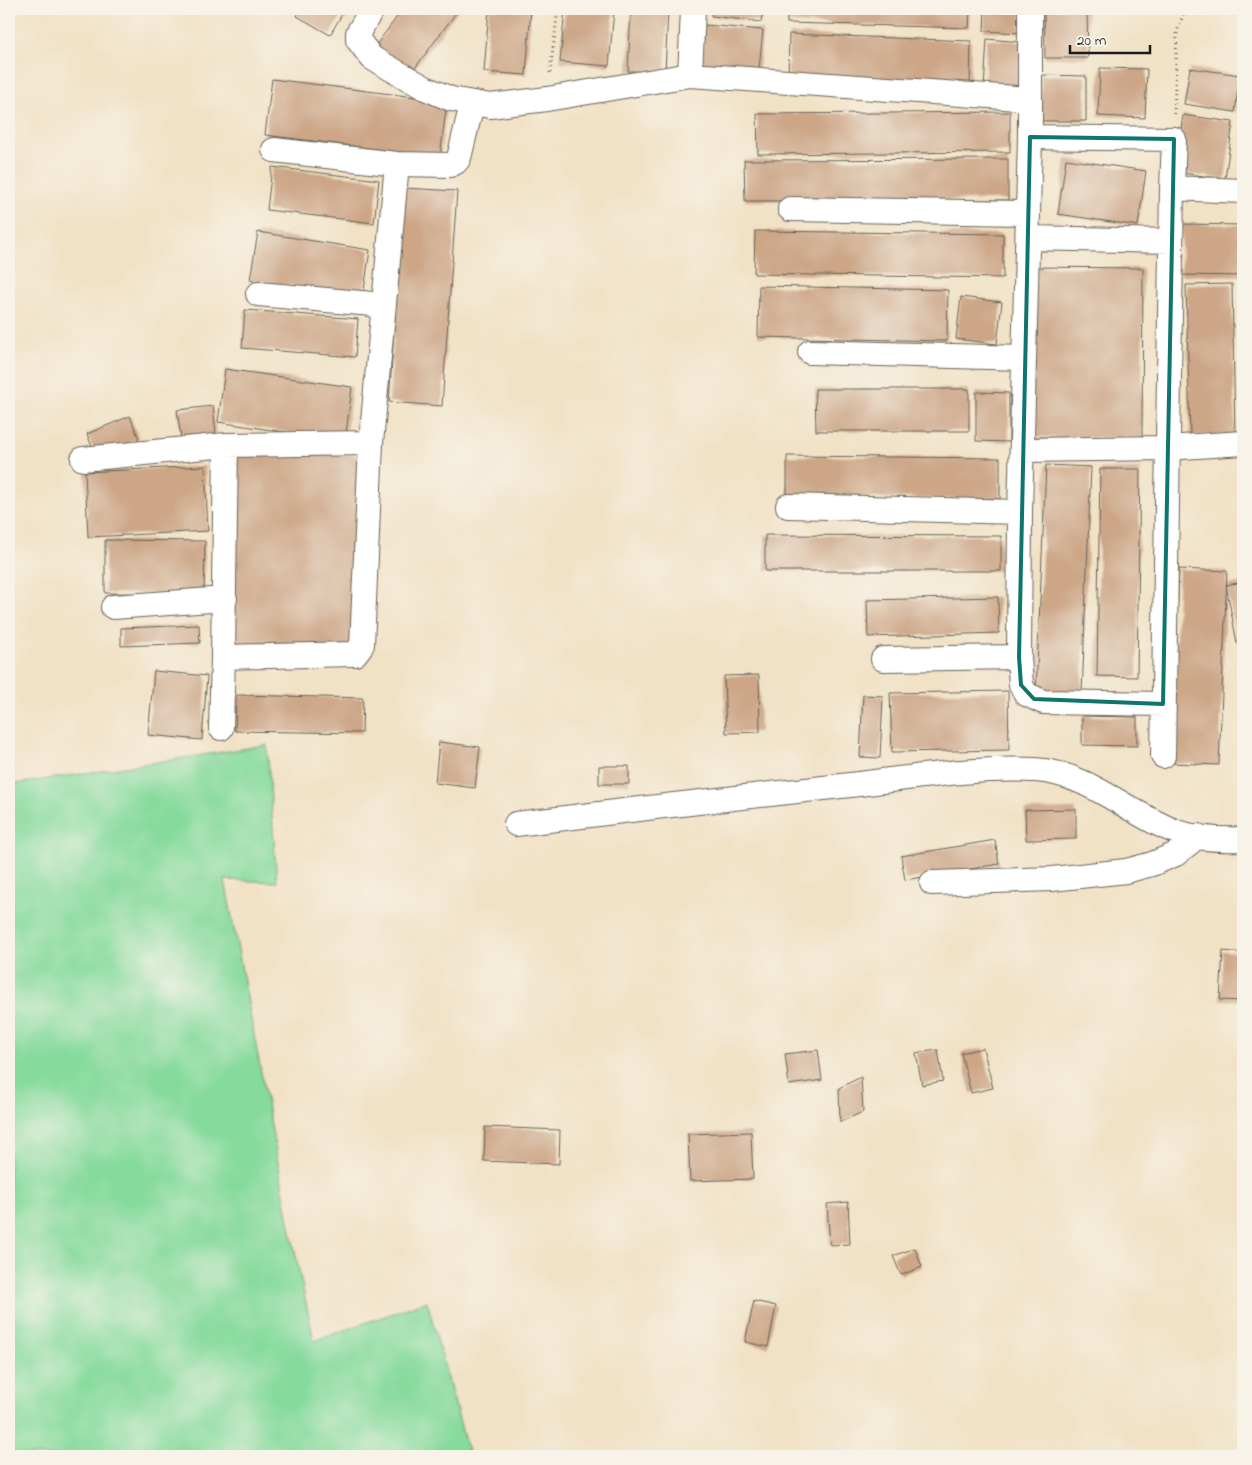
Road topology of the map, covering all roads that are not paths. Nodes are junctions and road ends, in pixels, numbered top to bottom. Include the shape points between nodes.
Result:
1 (372, 9) edge
2 (694, 9) edge
3 (1030, 9) edge
4 (690, 75) junction
5 (1030, 99) junction
6 (472, 104) junction
7 (1030, 137) junction
8 (274, 150) dead end
9 (397, 164) junction
10 (1172, 188) junction
11 (1243, 191) edge
12 (790, 209) dead end
13 (1027, 213) junction
14 (1028, 238) junction
15 (1171, 241) junction
16 (258, 294) dead end
17 (384, 305) junction
18 (810, 352) dead end
19 (1023, 358) junction
20 (371, 443) junction
21 (1243, 443) edge
22 (226, 445) junction
23 (1167, 448) junction
24 (1022, 450) junction
25 (83, 459) dead end
26 (788, 506) dead end
27 (1020, 512) junction
28 (225, 599) junction
29 (114, 607) dead end
30 (223, 657) junction
31 (1019, 657) junction
32 (883, 658) dead end
33 (1163, 704) junction
34 (221, 728) dead end
35 (1162, 756) dead end
36 (516, 824) dead end
37 (1198, 836) junction
38 (1243, 839) edge
39 (932, 883) dead end

1 - 6 street via 358,33 358,40 372,58 425,88
2 - 4 street
3 - 5 street
4 - 5 street
4 - 6 street via 547,99
5 - 7 street
6 - 9 street via 456,162 446,165
7 - 10 street via 1174,139
7 - 13 street
8 - 9 street
9 - 17 street
10 - 11 street
10 - 15 street
12 - 13 street
13 - 14 street
14 - 15 street
14 - 19 street
15 - 23 street
16 - 17 street
17 - 20 street
18 - 19 street
19 - 24 street
20 - 22 street
20 - 30 street via 360,650 355,654
21 - 23 street
22 - 25 street
22 - 28 street
23 - 24 street
23 - 33 street
24 - 27 street
26 - 27 street
27 - 31 street
28 - 29 street
28 - 30 street
30 - 34 street
31 - 32 street
31 - 33 street via 1026,694 1043,702
33 - 35 street
36 - 37 street via 869,782 1034,770 1055,772 1081,781 1152,820 1180,833
37 - 38 street via 1217,840
37 - 39 street via 1176,854 1126,871 1052,879

